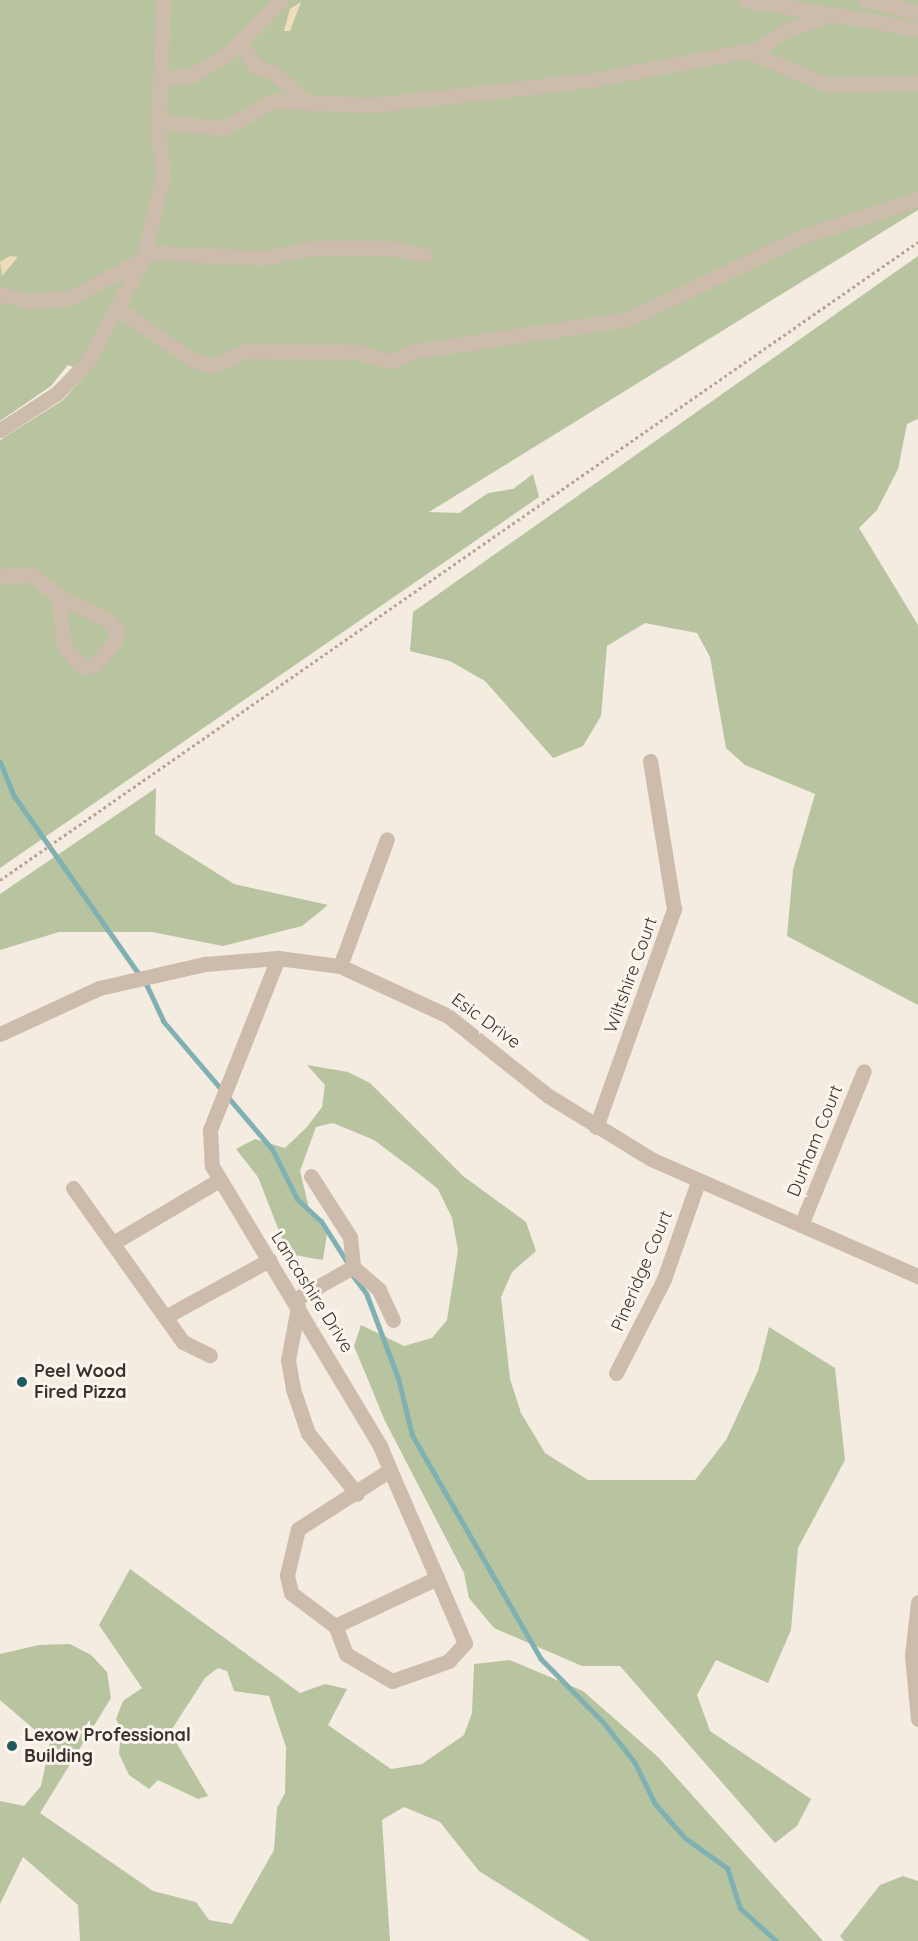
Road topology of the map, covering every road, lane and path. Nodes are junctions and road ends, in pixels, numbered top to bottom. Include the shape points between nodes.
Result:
1 (163, 0) edge
2 (281, 0) edge
3 (745, 0) edge
4 (865, 0) edge
5 (918, 12) edge
6 (828, 17) junction
7 (918, 29) edge
8 (242, 45) junction
9 (752, 52) junction
10 (162, 79) junction
11 (918, 83) edge
12 (308, 103) junction
13 (159, 122) junction
14 (918, 198) edge
15 (918, 242) edge
16 (144, 255) junction
17 (424, 255) dead end
18 (0, 294) edge
19 (120, 310) junction
20 (0, 430) edge
21 (0, 576) edge
22 (58, 596) junction
23 (650, 761) dead end
24 (387, 839) dead end
25 (0, 880) edge
26 (278, 958) junction
27 (340, 966) junction
28 (0, 1034) edge
29 (864, 1071) dead end
30 (596, 1127) junction
31 (312, 1176) dead end
32 (219, 1180) junction
33 (698, 1182) junction
34 (73, 1188) dead end
35 (801, 1225) junction
36 (113, 1243) junction
37 (269, 1260) junction
38 (353, 1267) junction
39 (918, 1276) edge
40 (296, 1303) junction
41 (165, 1317) junction
42 (393, 1320) dead end
43 (210, 1355) dead end
44 (616, 1373) dead end
45 (390, 1470) junction
46 (357, 1494) junction
47 (437, 1578) junction
48 (918, 1602) edge
49 (335, 1626) junction
50 (918, 1719) edge

1 - 10 street
2 - 8 street
3 - 6 street
4 - 5 street
6 - 7 street
6 - 9 street via 803,22
8 - 10 street via 192,75
8 - 12 street via 255,66 274,73
9 - 11 street via 828,85
9 - 12 street via 534,87 352,107
10 - 13 street
12 - 13 street via 273,101 224,128
13 - 16 street via 161,193
14 - 19 street via 806,235 628,319 415,351 390,362 359,352 246,351 211,366 189,358
15 - 25 path
16 - 17 street via 261,258 314,248 389,248
16 - 18 street via 70,298 29,301
16 - 19 street
19 - 20 street via 92,356 57,393
21 - 22 street via 32,575
22 - 22 street via 94,612 118,631 94,665 82,667 64,646
23 - 30 street, Wiltshire Court via 674,909
24 - 27 street
26 - 27 street, Esic Drive
26 - 28 street, Esic Drive via 205,964 99,988
26 - 32 street, Lancashire Drive via 210,1130 209,1148
27 - 30 street, Esic Drive via 448,1016 547,1095
29 - 35 street, Durham Court
30 - 33 street, Esic Drive
31 - 38 street via 350,1237
32 - 36 street
32 - 37 street, Lancashire Drive
33 - 35 street, Esic Drive
33 - 44 street, Pineridge Court via 664,1279
34 - 36 street
35 - 39 street, Esic Drive
36 - 41 street
37 - 40 street, Lancashire Drive
37 - 41 street
38 - 40 street
38 - 42 street via 379,1290
40 - 45 street, Lancashire Drive
40 - 46 street via 288,1360 293,1389 308,1433
41 - 43 street via 183,1342
45 - 46 street
45 - 47 street, Lancashire Drive
46 - 49 street via 298,1529 288,1575 291,1593
47 - 49 street
47 - 49 street, Lancashire Drive via 465,1643 449,1661 392,1681 346,1654
48 - 50 street via 912,1655

